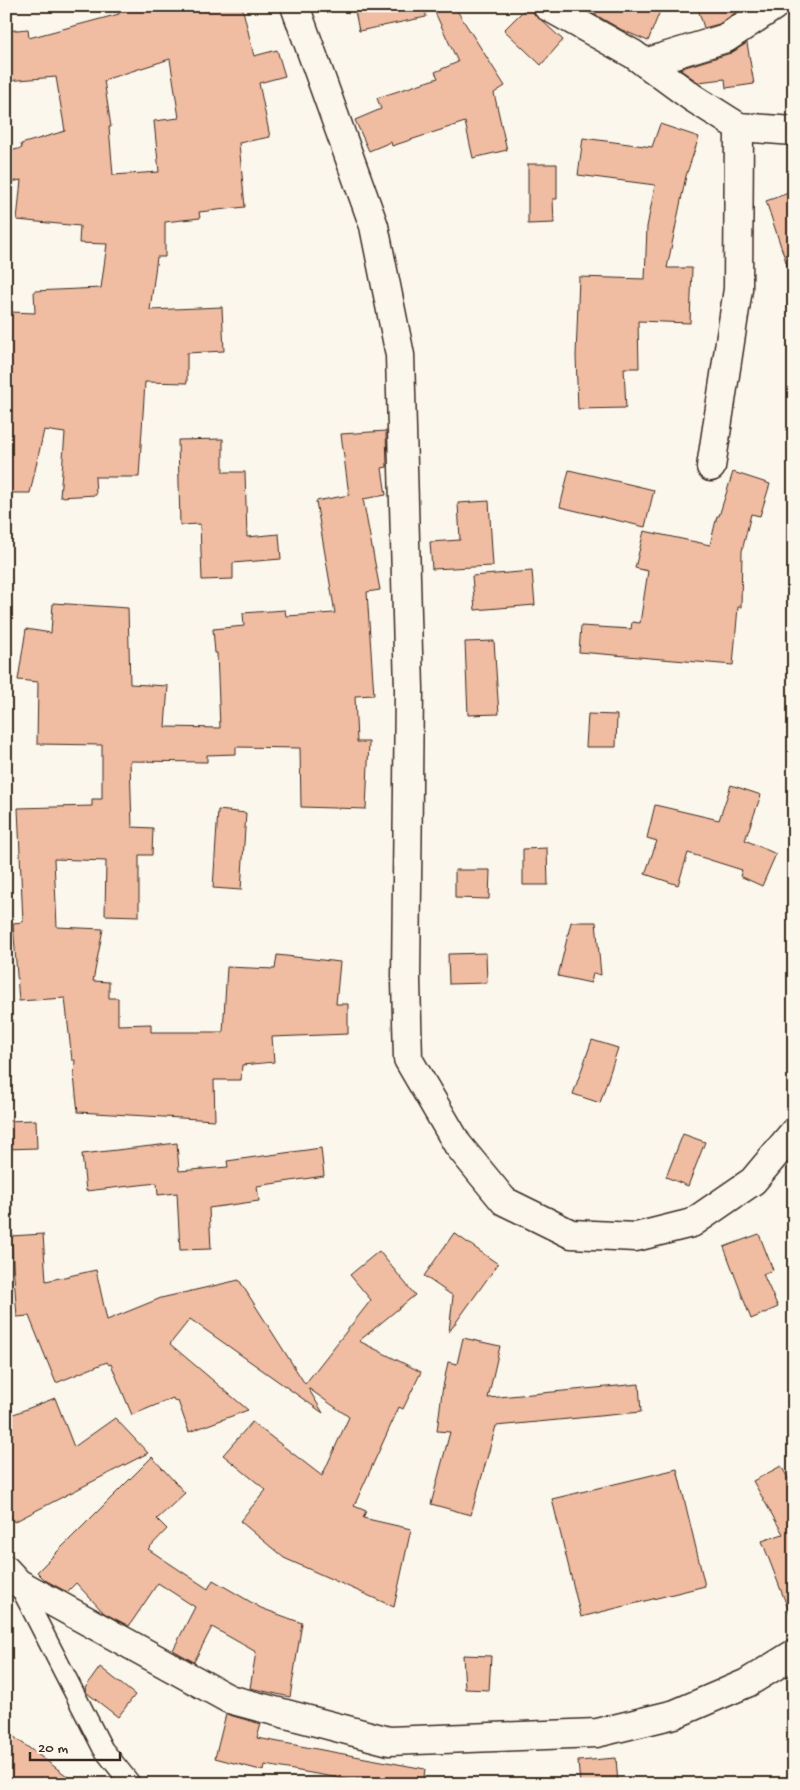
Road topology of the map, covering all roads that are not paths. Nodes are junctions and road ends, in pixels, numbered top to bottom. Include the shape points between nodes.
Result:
1 (295, 6) edge
2 (547, 6) edge
3 (774, 6) edge
4 (645, 63) junction
5 (739, 126) junction
6 (794, 130) edge
7 (711, 467) dead end
8 (794, 1132) edge
9 (12, 1577) edge
10 (794, 1654) edge
11 (131, 1784) edge

1 - 8 street via 374,226 400,355 409,689 408,1059 458,1145 504,1201 571,1234 636,1237 692,1223 752,1181
2 - 4 street
3 - 4 street via 726,38
4 - 5 street
5 - 6 street
5 - 7 street via 738,289
9 - 10 street via 229,1699 389,1741 597,1733 675,1714 747,1683
9 - 11 lane via 103,1749

